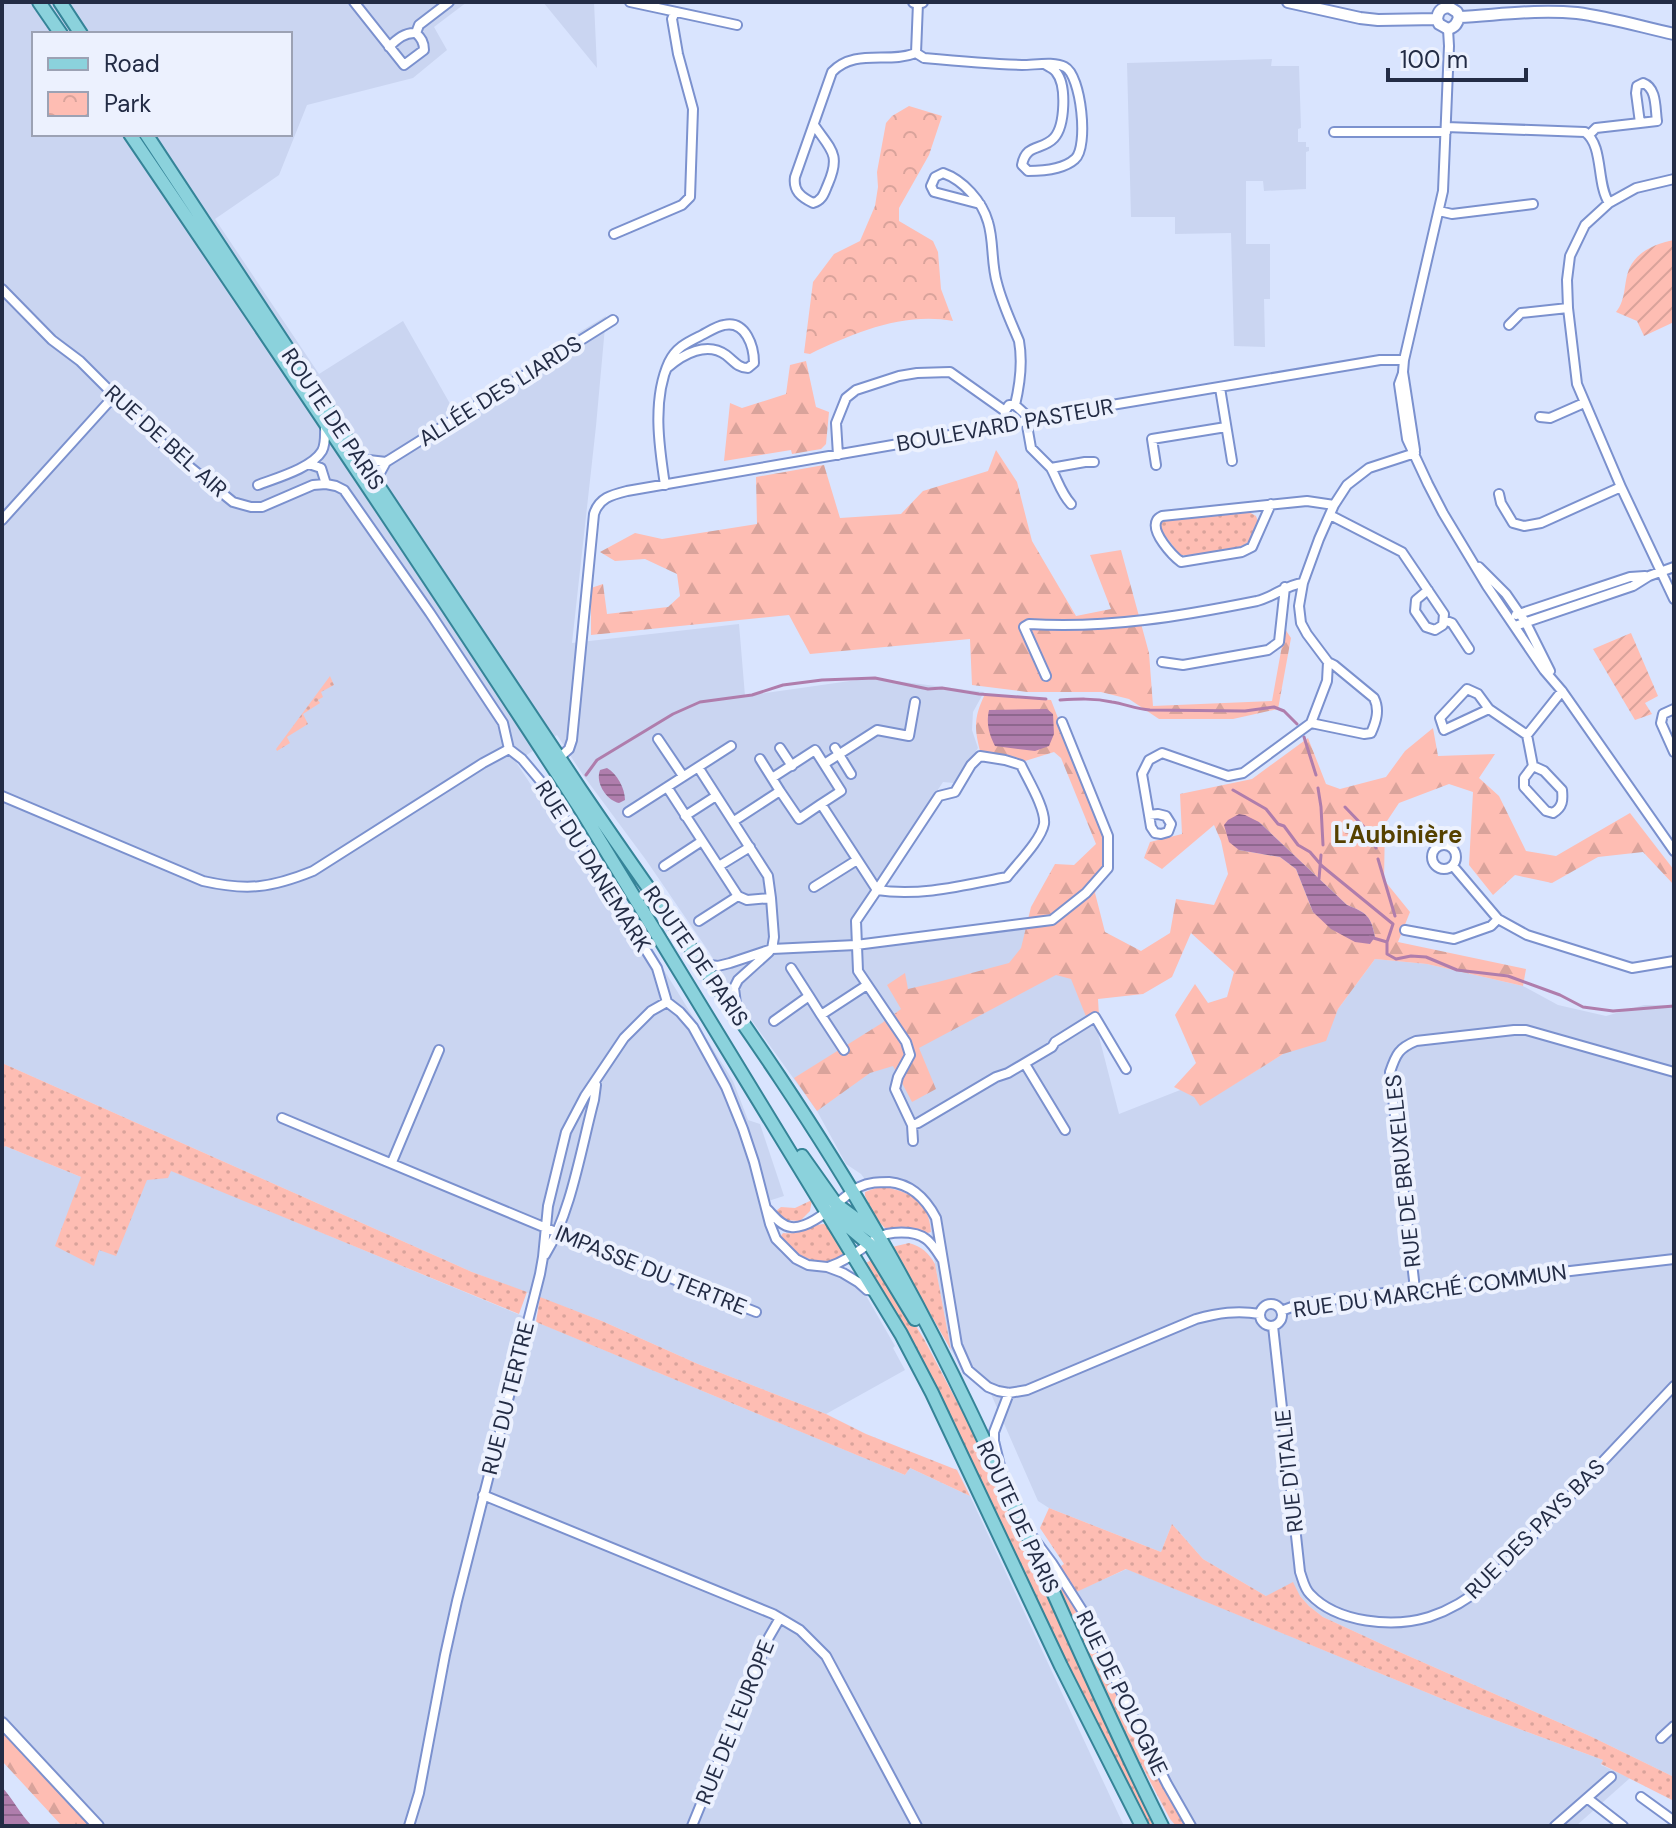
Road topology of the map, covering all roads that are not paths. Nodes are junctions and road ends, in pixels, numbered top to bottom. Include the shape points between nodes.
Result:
1 (60, 2) edge
2 (67, 2) edge
3 (354, 2) edge
4 (449, 2) edge
5 (630, 2) edge
6 (918, 2) edge
7 (1288, 2) edge
8 (39, 3) edge
9 (1449, 4) edge
10 (1502, 8) edge
11 (1581, 8) edge
12 (675, 12) junction
13 (1459, 17) junction
14 (1437, 19) junction
15 (72, 20) junction
16 (737, 25) dead end
17 (1448, 29) junction
18 (60, 32) edge
19 (80, 32) edge
20 (416, 33) junction
21 (1674, 34) edge
22 (389, 47) junction
23 (916, 53) junction
24 (1046, 65) junction
25 (1640, 123) junction
26 (814, 125) junction
27 (1446, 130) junction
28 (1334, 132) dead end
29 (1589, 135) junction
30 (131, 136) edge
31 (147, 136) edge
32 (1674, 179) edge
33 (1609, 203) junction
34 (980, 204) junction
35 (1533, 204) dead end
36 (1439, 211) junction
37 (614, 234) dead end
38 (2, 289) edge
39 (1568, 308) junction
40 (613, 320) dead end
41 (1509, 325) dead end
42 (1404, 360) junction
43 (667, 368) junction
44 (1220, 388) junction
45 (115, 395) junction
46 (1584, 403) junction
47 (1015, 405) junction
48 (1005, 411) junction
49 (1540, 417) dead end
50 (1027, 421) junction
51 (325, 424) junction
52 (1004, 426) junction
53 (1226, 427) junction
54 (1415, 453) junction
55 (838, 455) junction
56 (360, 459) junction
57 (1232, 461) dead end
58 (386, 462) junction
59 (1094, 462) dead end
60 (309, 464) junction
61 (1156, 465) dead end
62 (1051, 468) junction
63 (326, 484) junction
64 (258, 485) dead end
65 (665, 485) junction
66 (378, 487) junction
67 (1621, 487) junction
68 (1499, 494) dead end
69 (1071, 504) dead end
70 (1271, 504) junction
71 (1334, 505) junction
72 (1330, 515) junction
73 (2, 520) edge
74 (1473, 561) junction
75 (1674, 567) edge
76 (1660, 571) junction
77 (1303, 583) junction
78 (1285, 587) junction
79 (1428, 590) junction
80 (1674, 599) edge
81 (1565, 604) junction
82 (1520, 614) junction
83 (1444, 620) junction
84 (1513, 622) junction
85 (1526, 623) junction
86 (1469, 649) dead end
87 (1162, 662) dead end
88 (1328, 662) junction
89 (1046, 676) dead end
90 (1556, 683) junction
91 (1562, 691) junction
92 (915, 702) dead end
93 (1489, 709) junction
94 (1674, 709) edge
95 (1062, 722) dead end
96 (1311, 723) junction
97 (1527, 735) junction
98 (658, 739) dead end
99 (731, 746) dead end
100 (780, 748) dead end
101 (509, 749) junction
102 (837, 752) junction
103 (1674, 752) edge
104 (559, 758) junction
105 (760, 759) dead end
106 (824, 764) junction
107 (792, 766) junction
108 (1533, 766) junction
109 (698, 767) junction
110 (851, 774) dead end
111 (683, 776) junction
112 (772, 778) junction
113 (667, 787) junction
114 (780, 791) junction
115 (2, 796) edge
116 (716, 796) junction
117 (821, 804) junction
118 (628, 812) dead end
119 (1149, 815) dead end
120 (685, 816) junction
121 (734, 821) junction
122 (702, 841) junction
123 (750, 847) junction
124 (1674, 851) edge
125 (857, 860) junction
126 (664, 866) dead end
127 (719, 866) junction
128 (1453, 866) dead end
129 (814, 887) dead end
130 (877, 890) junction
131 (738, 896) junction
132 (771, 898) junction
133 (1498, 919) junction
134 (699, 921) dead end
135 (1405, 930) dead end
136 (856, 945) junction
137 (772, 949) junction
138 (1674, 961) edge
139 (701, 964) junction
140 (791, 968) dead end
141 (867, 985) junction
142 (809, 996) junction
143 (667, 1002) junction
144 (821, 1015) junction
145 (737, 1016) junction
146 (774, 1021) dead end
147 (439, 1050) dead end
148 (844, 1050) dead end
149 (1025, 1064) junction
150 (1126, 1069) dead end
151 (1674, 1072) edge
152 (596, 1080) junction
153 (282, 1118) dead end
154 (912, 1125) junction
155 (1065, 1130) dead end
156 (913, 1141) dead end
157 (392, 1162) junction
158 (853, 1192) junction
159 (832, 1208) junction
160 (767, 1209) junction
161 (545, 1228) junction
162 (558, 1233) junction
163 (875, 1241) junction
164 (853, 1255) junction
165 (543, 1257) junction
166 (1674, 1259) edge
167 (943, 1260) junction
168 (827, 1267) junction
169 (1415, 1289) junction
170 (875, 1291) junction
171 (1281, 1311) junction
172 (756, 1312) dead end
173 (1260, 1314) junction
174 (1273, 1326) junction
175 (1674, 1386) edge
176 (1009, 1393) junction
177 (1000, 1475) junction
178 (483, 1495) junction
179 (1022, 1522) junction
180 (1325, 1606) joint
181 (780, 1618) junction
182 (2, 1723) edge
183 (1674, 1726) edge
184 (1661, 1738) dead end
185 (1611, 1777) dead end
186 (1641, 1797) dead end
187 (1587, 1798) junction
188 (1674, 1821) edge
189 (98, 1826) edge
190 (409, 1826) edge
191 (692, 1826) edge
192 (917, 1826) edge
193 (1142, 1826) edge
194 (1162, 1826) edge
195 (1191, 1826) edge
196 (1555, 1826) edge
197 (1623, 1826) edge

1 - 15 main road
2 - 15 main road
3 - 22 street
4 - 20 street
5 - 12 street
6 - 23 street
7 - 14 street via 1378,20
8 - 18 main road
9 - 13 street
9 - 14 street
10 - 11 street
10 - 13 street
11 - 21 street
12 - 16 street
12 - 37 street via 678,54 693,109 690,197
13 - 17 street
14 - 17 street
15 - 19 main road
17 - 27 street
20 - 22 street
20 - 22 street via 424,50 404,65
23 - 24 street via 924,58
23 - 26 street via 839,65
24 - 24 street via 1057,72 1062,85 1062,122 1053,140 1024,156 1022,165 1028,171 1066,165 1082,146 1072,72 1063,65
25 - 25 street via 1636,93 1643,83 1653,91 1657,121
25 - 29 street via 1596,128
26 - 26 street via 793,185 813,203 822,197 835,168 834,156
27 - 28 street
27 - 29 street
27 - 36 street
29 - 33 street
30 - 51 main road, ROUTE DE PARIS
31 - 56 main road, ROUTE DE PARIS
32 - 33 street via 1636,188
33 - 39 street via 1585,225 1570,256
34 - 34 street via 953,176 935,177 934,192
34 - 47 street via 988,222 996,280 1019,341
35 - 36 street
36 - 42 street
38 - 45 street, RUE DE BEL AIR
39 - 41 street via 1521,313
39 - 46 street
40 - 58 street, ALLÉE DES LIARDS
42 - 44 street, BOULEVARD PASTEUR
42 - 54 street via 1399,384 1407,439
43 - 43 street via 681,345 726,324 748,335 754,351 748,368 713,348 679,358
43 - 65 street via 659,407
44 - 50 street, BOULEVARD PASTEUR
44 - 53 street
45 - 63 street, RUE DE BEL AIR via 169,450 242,506 262,507
45 - 73 street
46 - 49 street
46 - 67 street
47 - 48 street
47 - 50 street
48 - 52 street
48 - 55 street via 950,372 899,376 846,398 836,423
50 - 52 street, BOULEVARD PASTEUR
50 - 62 street via 1031,448
51 - 60 street via 324,446
51 - 159 main road, ROUTE DE PARIS via 583,813 787,1147
52 - 55 street, BOULEVARD PASTEUR
53 - 57 street
53 - 61 street via 1152,439
54 - 71 street via 1369,468 1347,485
54 - 74 street
55 - 65 street, BOULEVARD PASTEUR
56 - 58 street
56 - 66 main road, ROUTE DE PARIS
58 - 66 street
59 - 62 street
60 - 63 street via 321,468
60 - 64 street
62 - 69 street
63 - 101 street, RUE DU DANEMARK via 344,490 354,503 503,723
65 - 104 street, BOULEVARD PASTEUR via 607,497 597,506 572,740
66 - 104 main road, ROUTE DE PARIS
67 - 68 street via 1524,526 1513,523
67 - 76 street
70 - 70 street via 1162,516 1155,524 1157,534 1181,562 1242,552 1252,547
70 - 71 street
71 - 72 street
72 - 77 street
72 - 79 street via 1402,552
74 - 82 street
74 - 84 street
75 - 76 street
76 - 80 street
76 - 81 street via 1630,577
77 - 78 street
77 - 88 street via 1301,623
78 - 87 street via 1279,642 1268,650 1183,665
78 - 89 street via 1269,599 1166,618 1029,624 1024,627
79 - 83 street
79 - 83 street via 1416,600 1415,611 1426,627 1435,630
81 - 82 street
81 - 85 street
82 - 84 street
82 - 85 street
83 - 86 street via 1452,623
84 - 85 street
84 - 90 street
85 - 90 street
88 - 96 street via 1327,681
88 - 96 street via 1374,698 1374,727 1364,734
90 - 91 street
91 - 97 street
91 - 124 street
92 - 102 street via 909,736 877,730
93 - 93 street via 1467,689 1440,718 1444,730
93 - 97 street
94 - 103 street via 1663,714 1661,723
95 - 136 street via 1108,836 1108,868 1086,893 1052,920
96 - 119 street via 1243,773 1228,776 1162,753 1149,760 1142,774
97 - 108 street
98 - 111 street
99 - 109 street
100 - 107 street
101 - 115 street via 313,871 284,883 249,887 203,881
101 - 143 street, RUE DU DANEMARK via 543,784 657,968
102 - 106 street
102 - 110 street
104 - 139 main road, ROUTE DE PARIS
105 - 112 street
106 - 107 street via 815,750
106 - 117 street via 841,791
107 - 112 street
108 - 108 street via 1524,787 1553,813 1563,801 1562,790
109 - 111 street
109 - 116 street
111 - 113 street
112 - 114 street
113 - 118 street
113 - 120 street
114 - 117 street via 799,819
114 - 121 street
116 - 120 street
116 - 121 street
117 - 125 street
120 - 122 street
121 - 123 street
122 - 126 street
122 - 127 street
123 - 127 street
123 - 132 street via 768,876
125 - 129 street
125 - 130 street
127 - 131 street
128 - 133 street
130 - 130 street via 939,796 955,792 980,756 1021,765 1044,822 1007,877 910,892
130 - 136 street via 856,921
131 - 132 street
131 - 134 street
132 - 137 street
133 - 135 street via 1454,939
133 - 138 street via 1527,935 1632,968
136 - 137 street
136 - 141 street via 858,971
137 - 139 street via 718,966
137 - 145 street via 738,980
139 - 145 main road, ROUTE DE PARIS
140 - 142 street
141 - 144 street
141 - 154 street via 906,1042 910,1055 895,1089
142 - 144 street
142 - 146 street
143 - 152 street, RUE DU TERTRE via 629,1032
143 - 160 street, RUE DU DANEMARK via 693,1027 726,1087
144 - 148 street
145 - 158 main road, ROUTE DE PARIS
147 - 157 street
149 - 150 street via 1095,1017
149 - 154 street
149 - 155 street
151 - 169 street, RUE DE BRUXELLES via 1526,1030 1416,1041 1402,1047 1390,1072
152 - 161 street, RUE DU TERTRE via 566,1132
152 - 162 street
153 - 157 street, IMPASSE DU TERTRE
154 - 156 street
157 - 161 street, IMPASSE DU TERTRE
158 - 159 street
158 - 163 main road, ROUTE DE PARIS
158 - 167 street via 884,1182 920,1195 936,1218
159 - 160 street via 791,1228
159 - 163 main road via 844,1223
159 - 164 main road, ROUTE DE PARIS
160 - 168 street, RUE DU DANEMARK via 785,1250 808,1265
161 - 162 street, IMPASSE DU TERTRE
161 - 165 street, RUE DU TERTRE
162 - 165 street
162 - 172 street, IMPASSE DU TERTRE
163 - 164 street
163 - 167 street via 915,1234
163 - 177 main road, ROUTE DE PARIS via 934,1338
164 - 168 street
164 - 170 main road, ROUTE DE PARIS
165 - 178 street, RUE DU TERTRE
166 - 169 street, RUE DU MARCHÉ COMMUN
167 - 176 street via 957,1345 968,1370 988,1387
168 - 170 street, RUE DU DANEMARK
169 - 171 street, RUE DU MARCHÉ COMMUN
170 - 193 main road, ROUTE DE PARIS via 932,1393
171 - 173 street via 1270,1304
171 - 174 street
173 - 174 street via 1263,1323
173 - 176 street via 1243,1310 1196,1319
174 - 180 street, RUE D'ITALIE via 1300,1572 1307,1591
175 - 180 street, RUE DES PAYS BAS via 1465,1601 1431,1616 1397,1622 1355,1617
176 - 177 street via 994,1432
177 - 179 main road, ROUTE DE PARIS
178 - 181 street
178 - 190 street, RUE DU TERTRE
179 - 194 main road, ROUTE DE PARIS
179 - 195 street, RUE DE POLOGNE via 1087,1618
181 - 191 street, RUE DE L'EUROPE
181 - 192 street via 826,1656
182 - 189 street
183 - 184 street
185 - 187 street
186 - 188 street
187 - 196 street
187 - 197 street

